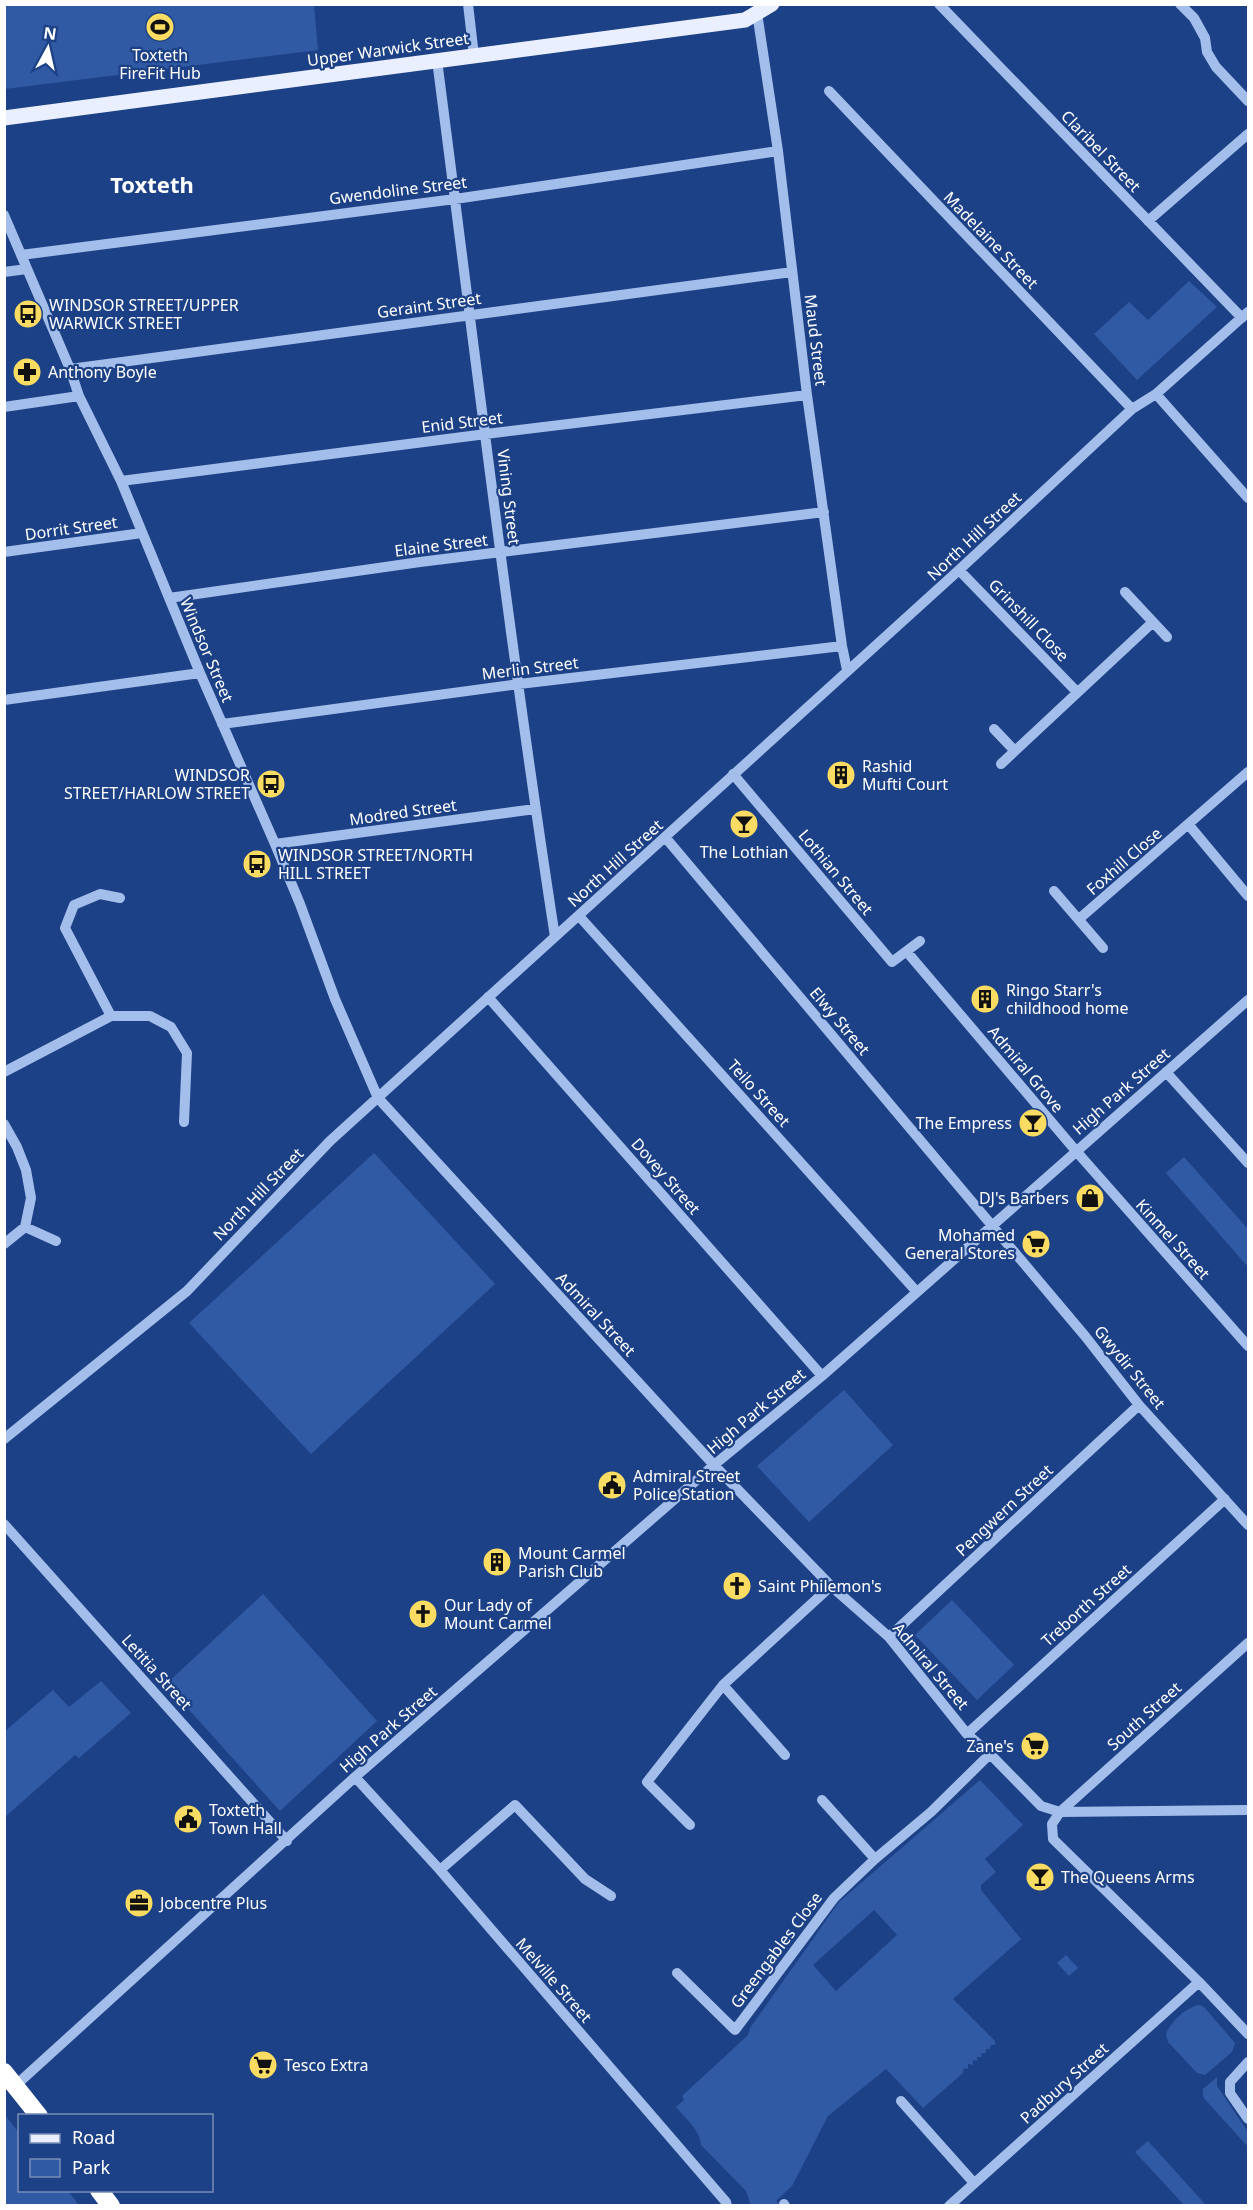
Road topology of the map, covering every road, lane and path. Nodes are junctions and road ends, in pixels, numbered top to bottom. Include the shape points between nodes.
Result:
1 (468, 4) edge
2 (772, 4) edge
3 (939, 4) edge
4 (1180, 4) edge
5 (758, 13) junction
6 (474, 56) junction
7 (437, 60) junction
8 (829, 91) dead end
9 (1248, 101) edge
10 (4, 118) edge
11 (1248, 134) edge
12 (778, 151) junction
13 (455, 198) junction
14 (4, 215) edge
15 (1148, 221) junction
16 (21, 255) junction
17 (27, 269) junction
18 (4, 272) edge
19 (792, 272) junction
20 (469, 315) junction
21 (1245, 315) edge
22 (70, 369) junction
23 (807, 394) junction
24 (1156, 394) junction
25 (79, 396) junction
26 (4, 407) edge
27 (1132, 409) junction
28 (486, 434) junction
29 (121, 482) junction
30 (1248, 498) edge
31 (824, 513) junction
32 (142, 533) junction
33 (4, 552) edge
34 (501, 552) junction
35 (959, 570) junction
36 (1125, 591) dead end
37 (169, 598) junction
38 (1153, 622) junction
39 (1167, 637) dead end
40 (842, 646) junction
41 (847, 670) junction
42 (200, 673) junction
43 (519, 684) junction
44 (1077, 692) junction
45 (4, 700) edge
46 (222, 724) junction
47 (994, 729) dead end
48 (1015, 751) junction
49 (1001, 764) dead end
50 (1248, 772) edge
51 (733, 774) junction
52 (535, 809) junction
53 (1188, 824) junction
54 (665, 837) junction
55 (275, 844) junction
56 (1054, 891) dead end
57 (1248, 896) edge
58 (120, 898) dead end
59 (579, 916) junction
60 (1079, 920) junction
61 (555, 937) junction
62 (920, 941) dead end
63 (1103, 948) dead end
64 (907, 952) junction
65 (488, 997) junction
66 (1248, 1000) edge
67 (111, 1016) junction
68 (1166, 1071) junction
69 (4, 1072) edge
70 (378, 1098) junction
71 (184, 1122) dead end
72 (4, 1124) edge
73 (1076, 1151) junction
74 (1248, 1163) edge
75 (992, 1225) junction
76 (25, 1227) junction
77 (56, 1241) dead end
78 (4, 1245) edge
79 (916, 1292) junction
80 (1248, 1346) edge
81 (822, 1376) junction
82 (1139, 1405) junction
83 (4, 1439) edge
84 (714, 1465) junction
85 (1225, 1499) junction
86 (4, 1524) edge
87 (1248, 1526) edge
88 (831, 1586) junction
89 (889, 1637) junction
90 (1248, 1643) edge
91 (723, 1685) junction
92 (967, 1734) junction
93 (990, 1754) junction
94 (785, 1755) dead end
95 (355, 1778) junction
96 (822, 1800) dead end
97 (1248, 1810) edge
98 (1060, 1812) junction
99 (690, 1825) dead end
100 (286, 1841) junction
101 (875, 1859) junction
102 (440, 1870) junction
103 (611, 1896) dead end
104 (676, 1973) dead end
105 (1199, 1982) junction
106 (1248, 2034) edge
107 (1248, 2062) edge
108 (10, 2079) edge
109 (901, 2101) dead end
110 (38, 2114) edge
111 (1248, 2119) edge
112 (974, 2183) junction
113 (727, 2205) edge
114 (950, 2205) edge

1 - 6 street
2 - 5 main road, Upper Warwick Street
3 - 15 street, Claribel Street
4 - 9 street via 1194,18 1216,67
5 - 6 main road, Upper Warwick Street via 745,20
5 - 12 street, Maud Street
6 - 7 main road, Upper Warwick Street
7 - 10 main road, Upper Warwick Street
7 - 13 street, Vining Street
8 - 27 street, Madelaine Street
11 - 15 street
12 - 13 street, Gwendoline Street
12 - 19 street, Maud Street
13 - 16 street, Gwendoline Street
13 - 20 street, Vining Street
14 - 16 street, Windsor Street
15 - 21 street, Claribel Street
16 - 17 street, Windsor Street
17 - 18 street
17 - 22 street, Windsor Street
19 - 20 street, Geraint Street
19 - 23 street, Maud Street
20 - 22 street, Geraint Street
20 - 28 street, Vining Street
21 - 24 street, North Hill Street
22 - 25 street, Windsor Street
23 - 28 street, Enid Street
23 - 31 street, Maud Street
24 - 27 street, North Hill Street
24 - 30 street
25 - 26 street
25 - 29 street, Windsor Street
27 - 35 street, North Hill Street
28 - 29 street, Enid Street
28 - 34 street, Vining Street
29 - 32 street, Windsor Street
31 - 34 street, Elaine Street
31 - 40 street, Maud Street
32 - 33 street, Dorrit Street
32 - 37 street, Windsor Street
34 - 37 street, Elaine Street
34 - 43 street, Vining Street
35 - 41 street, North Hill Street
35 - 44 street, Grinshill Close
36 - 38 street
37 - 42 street, Windsor Street
38 - 39 street
38 - 44 street
40 - 41 street, Maud Street
40 - 43 street, Merlin Street
41 - 51 street, North Hill Street
42 - 45 street
42 - 46 street, Windsor Street
43 - 46 street, Merlin Street
43 - 52 street, Vining Street
44 - 48 street
46 - 55 street, Windsor Street
47 - 48 street
48 - 49 street
50 - 53 street, Foxhill Close
51 - 54 street, North Hill Street
51 - 64 street, Lothian Street via 892,962
52 - 55 street, Modred Street
52 - 61 street, Vining Street
53 - 57 street
53 - 60 street, Foxhill Close
54 - 59 street, North Hill Street
54 - 75 street, Elwy Street
55 - 70 street, Windsor Street
56 - 60 street
58 - 67 street via 100,894 74,905 65,928
59 - 61 street, North Hill Street
59 - 79 street, Teilo Street
60 - 63 street
61 - 65 street, North Hill Street
62 - 64 street
64 - 73 street, Admiral Grove
65 - 70 street, North Hill Street
65 - 81 street, Dovey Street
66 - 68 street, High Park Street
67 - 69 street
67 - 71 street via 150,1016 171,1027 187,1053
68 - 73 street, High Park Street
68 - 74 street
70 - 83 street, North Hill Street via 330,1141 186,1291
70 - 84 street, Admiral Street
72 - 76 street via 26,1170 31,1198
73 - 75 street, High Park Street
73 - 80 street, Kinmel Street
75 - 79 street, High Park Street
75 - 82 street, Gwydir Street
76 - 77 street
76 - 78 street
79 - 81 street, High Park Street
81 - 84 street, High Park Street
82 - 85 street, Gwydir Street
82 - 89 street, Pengwern Street
84 - 88 street, Admiral Street
84 - 95 street, High Park Street
85 - 87 street, Gwydir Street
85 - 92 street, Treborth Street
86 - 100 street, Letitia Street
88 - 89 street, Admiral Street
88 - 91 street
89 - 92 street, Admiral Street
90 - 98 street, South Street
91 - 94 street
91 - 99 street via 647,1782
92 - 93 street, Admiral Street
93 - 98 street, Admiral Street via 1041,1806
93 - 101 street, Greengables Close via 931,1812
95 - 100 street, High Park Street
95 - 102 street, Melville Street
96 - 101 street
97 - 98 street
98 - 105 street via 1052,1824 1053,1839
100 - 108 street, High Park Street
101 - 104 street, Greengables Close via 834,1898 735,2030
102 - 103 street via 514,1805 585,1879
102 - 113 street, Melville Street
105 - 106 street
105 - 112 street, Padbury Street
107 - 111 street via 1230,2082 1230,2093
108 - 110 highway
109 - 112 street
112 - 114 street, Padbury Street

